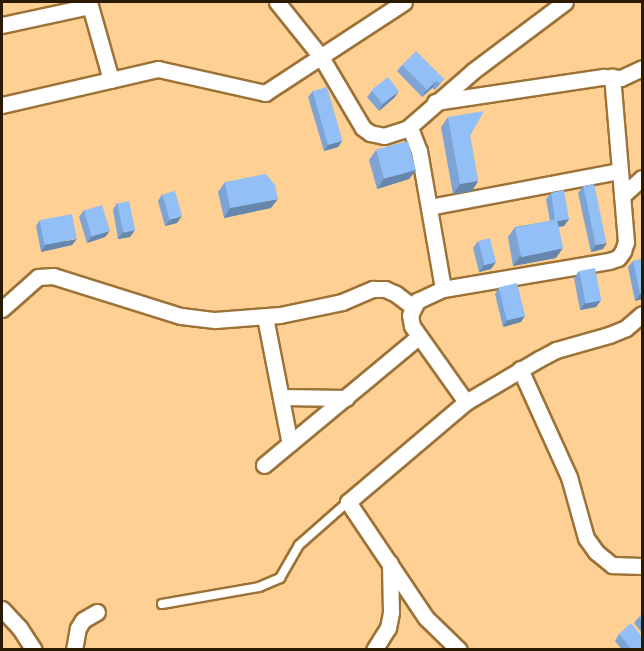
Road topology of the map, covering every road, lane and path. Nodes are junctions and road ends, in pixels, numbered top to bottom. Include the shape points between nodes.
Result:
1 (277, 2) edge
2 (404, 2) edge
3 (565, 2) edge
4 (90, 4) edge
5 (2, 25) edge
6 (321, 57) junction
7 (642, 68) edge
8 (612, 77) junction
9 (111, 80) junction
10 (435, 102) junction
11 (2, 105) edge
12 (408, 128) junction
13 (620, 171) junction
14 (642, 178) edge
15 (622, 196) junction
16 (429, 207) junction
17 (443, 289) junction
18 (413, 307) junction
19 (2, 309) edge
20 (642, 314) edge
21 (265, 316) junction
22 (418, 337) junction
23 (520, 369) junction
24 (281, 397) junction
25 (346, 398) junction
26 (466, 402) junction
27 (290, 444) junction
28 (264, 465) dead end
29 (348, 502) junction
30 (390, 563) junction
31 (642, 566) edge
32 (162, 604) dead end
33 (2, 609) edge
34 (97, 612) dead end
35 (34, 650) edge
36 (74, 650) edge
37 (374, 650) edge
38 (459, 650) edge

1 - 6 street
2 - 6 street
3 - 10 street
4 - 5 street
4 - 9 street
6 - 9 street via 265,93 158,69
6 - 12 street via 354,116 370,134 384,136
7 - 8 street via 621,78
8 - 10 street
8 - 13 street
9 - 11 street
10 - 12 street
12 - 16 street via 419,151
13 - 15 street
13 - 16 street
14 - 15 street
15 - 17 street via 626,242 618,258
16 - 17 street
17 - 18 street via 423,297
18 - 21 street via 385,289 373,289 342,302
18 - 22 street via 410,315
19 - 21 street via 38,278 52,276 181,316 215,320
20 - 23 street via 626,328 556,350
21 - 24 street
22 - 25 street
22 - 26 street
23 - 26 street
23 - 31 street via 568,477 586,538 612,565
24 - 25 street
24 - 27 street
25 - 27 street
26 - 29 street
27 - 28 street
29 - 30 street
29 - 32 lane via 299,545 280,578 259,587
30 - 37 street via 391,612 388,628
30 - 38 street via 426,618
33 - 35 street
34 - 36 street via 78,628

